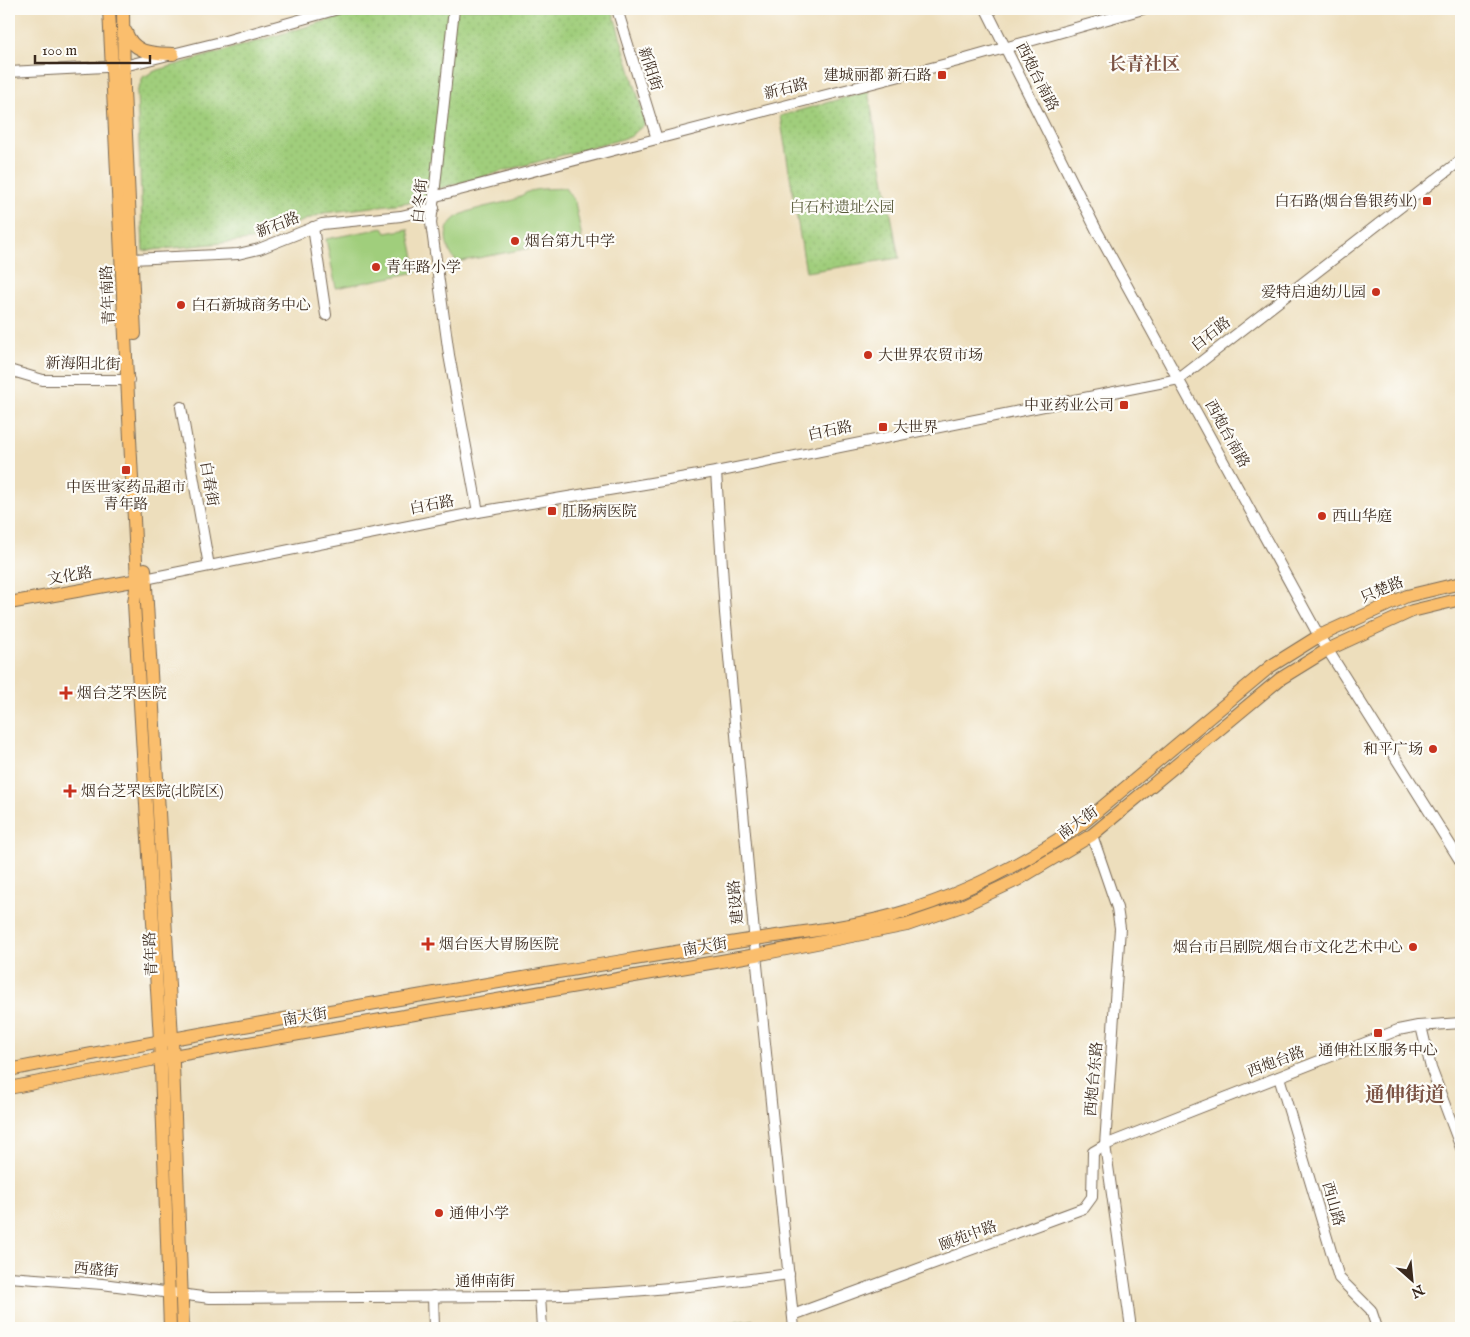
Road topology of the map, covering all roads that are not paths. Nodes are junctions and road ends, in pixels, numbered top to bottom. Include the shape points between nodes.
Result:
1 (109, 9) edge
2 (123, 9) edge
3 (338, 9) edge
4 (454, 9) edge
5 (617, 9) edge
6 (986, 9) edge
7 (1143, 9) edge
8 (124, 24) junction
9 (1004, 47) junction
10 (173, 54) junction
11 (118, 66) junction
12 (9, 72) edge
13 (657, 138) junction
14 (1461, 160) edge
15 (436, 196) junction
16 (434, 208) junction
17 (313, 228) junction
18 (132, 259) junction
19 (326, 315) dead end
20 (9, 370) edge
21 (1180, 379) junction
22 (129, 380) junction
23 (180, 407) dead end
24 (716, 472) junction
25 (478, 512) junction
26 (209, 566) junction
27 (141, 580) junction
28 (1461, 583) edge
29 (1461, 599) edge
30 (9, 603) edge
31 (1319, 636) junction
32 (1327, 650) junction
33 (1092, 835) junction
34 (1461, 862) edge
35 (754, 939) junction
36 (756, 955) junction
37 (1461, 1023) edge
38 (1421, 1026) junction
39 (166, 1039) junction
40 (167, 1057) junction
41 (9, 1070) edge
42 (1279, 1077) junction
43 (9, 1088) edge
44 (1105, 1145) junction
45 (1461, 1148) edge
46 (788, 1274) junction
47 (9, 1277) edge
48 (175, 1293) junction
49 (433, 1296) junction
50 (540, 1296) junction
51 (793, 1316) junction
52 (170, 1328) edge
53 (183, 1328) edge
54 (434, 1328) edge
55 (542, 1328) edge
56 (794, 1328) edge
57 (1131, 1328) edge
58 (1377, 1328) edge

1 - 11 main road, 青年南路
2 - 8 main road, 青年南路
3 - 10 street
4 - 15 street, 白冬街
5 - 13 street, 新阳街
6 - 9 street, 西炮台南路
7 - 9 street, 新石路
8 - 10 main road via 131,42 139,50
8 - 11 main road, 青年南路
9 - 13 street, 新石路
9 - 21 street, 西炮台南路 via 1098,231
10 - 11 street
11 - 12 street
11 - 18 main road, 青年南路
11 - 22 main road, 青年南路
13 - 15 street, 新石路
14 - 21 street, 白石路
15 - 16 street, 白冬街
16 - 17 street, 新石路 via 401,216 322,224
16 - 25 street, 白冬街 via 431,223 449,355
17 - 18 street, 新石路 via 238,254
17 - 19 street
18 - 27 main road, 青年南路
20 - 22 street, 新海阳北街 via 43,380
21 - 24 street, 白石路
21 - 31 street, 西炮台南路
22 - 27 main road, 青年南路
23 - 26 street, 白春街
24 - 25 street, 白石路
24 - 35 street, 建设路
25 - 26 street, 白石路
26 - 27 street, 白石路
27 - 30 main road, 文化路
27 - 39 main road, 青年路 via 134,603
28 - 31 main road, 只楚路 via 1407,596
29 - 32 main road, 只楚路 via 1412,611
31 - 32 street, 西炮台南路
31 - 35 main road, 南大街 via 1271,666 1083,823 1011,868 958,894 862,924
32 - 33 main road, 南大街 via 1280,679
32 - 34 street, 西炮台南路
33 - 36 main road, 南大街 via 1017,880 962,906 907,925
33 - 44 street, 西炮台东路 via 1117,908 1120,928
35 - 36 street, 建设路
35 - 39 main road, 南大街
36 - 40 main road, 南大街
36 - 46 street, 建设路
37 - 38 street, 西炮台路
38 - 42 street, 西炮台路 via 1398,1030
38 - 45 street via 1431,1068
39 - 40 main road, 青年路
39 - 41 main road, 南大街
40 - 43 main road, 南大街
40 - 48 main road, 青年路
42 - 44 street, 西炮台路
42 - 58 street, 西山路 via 1338,1278 1371,1310
44 - 51 street, 颐苑中路 via 1094,1152 1092,1197 1084,1208
44 - 57 street, 西炮台东路
46 - 50 street, 通伸南街 via 724,1283
46 - 51 street, 建设路
47 - 48 street, 西盛街
48 - 49 street, 通伸南街 via 210,1298
48 - 52 main road, 青年路
48 - 53 main road, 青年路
49 - 50 street, 通伸南街
49 - 54 street
50 - 55 street
51 - 56 street, 建设路

